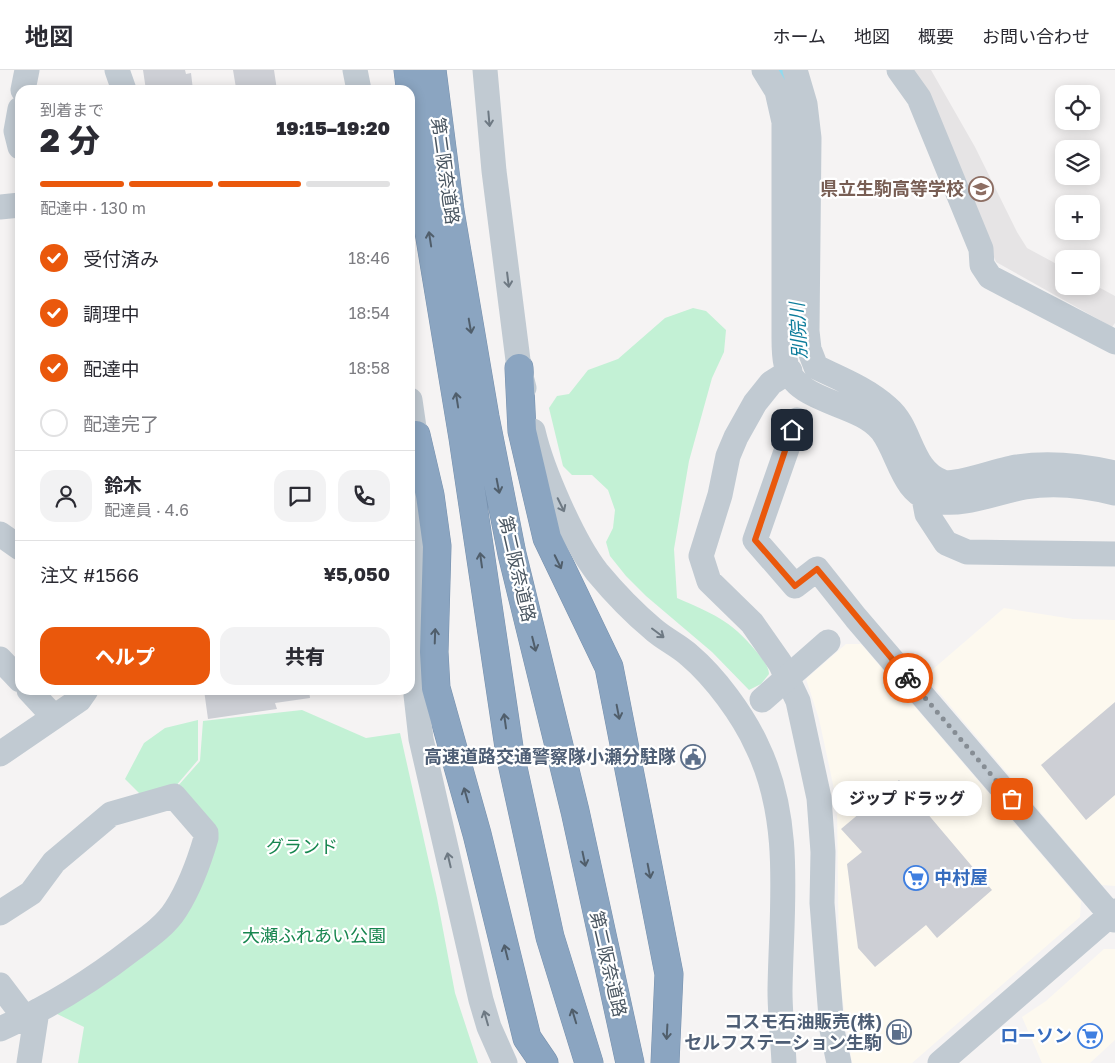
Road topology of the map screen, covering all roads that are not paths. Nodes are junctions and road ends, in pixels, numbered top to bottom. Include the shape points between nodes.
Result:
1 (27, 70) edge
2 (117, 70) edge
3 (355, 70) edge
4 (408, 70) edge
5 (432, 70) edge
6 (485, 70) edge
7 (764, 70) edge
8 (795, 70) edge
9 (899, 70) edge
10 (25, 85) edge
11 (122, 85) edge
12 (357, 85) edge
13 (410, 85) edge
14 (415, 126) edge
15 (15, 206) edge
16 (0, 207) edge
17 (1115, 342) edge
18 (519, 368) junction
19 (790, 371) junction
20 (797, 420) dead end
21 (415, 429) edge
22 (416, 435) junction
23 (1115, 474) edge
24 (1115, 493) edge
25 (924, 498) junction
26 (0, 534) edge
27 (15, 544) edge
28 (1115, 554) edge
29 (856, 618) junction
30 (0, 659) edge
31 (15, 675) edge
32 (34, 695) edge
33 (83, 695) edge
34 (54, 717) junction
35 (742, 717) junction
36 (0, 754) edge
37 (0, 913) edge
38 (1114, 915) edge
39 (0, 985) edge
40 (31, 1014) junction
41 (0, 1030) edge
42 (30, 1063) edge
43 (505, 1063) edge
44 (544, 1063) edge
45 (588, 1063) edge
46 (630, 1063) edge
47 (665, 1063) edge
48 (784, 1063) edge
49 (839, 1063) edge
50 (940, 1063) edge

1 - 10 street
2 - 11 street
3 - 12 street
13 -> 4 highway, 第二阪奈道路
5 -> 46 highway, 第二阪奈道路 via 450,211 512,554 575,811
6 -> 18 street via 494,171
7 - 19 street via 777,91 784,122 784,338 786,366
8 - 23 street via 805,104 809,138 807,331 808,349 816,367 862,388 889,408 904,426 917,459 927,473 944,482 1046,464
9 - 17 street via 920,98 981,249 982,265 990,277
45 -> 14 highway, 第二阪奈道路 via 550,937 510,754
15 - 16 street
18 -> 35 street via 536,443 556,495 597,572 653,629 690,656
18 -> 47 highway via 522,431 547,538 609,667 669,974
19 - 25 street via 806,390 858,412 882,431 910,485
19 - 49 street via 771,383 755,403 736,437 701,556 709,581 752,623 780,663 798,701 819,798 822,902 832,1030
20 - 29 street via 755,540 795,586 817,569
21 - 22 street
43 -> 22 street via 481,1000 421,739 415,651 423,508
44 -> 22 highway via 527,1038 486,868 436,688 437,546 430,495
24 - 25 street via 1092,488 1047,486 956,502
25 - 28 street via 927,514 946,543 967,552
26 - 27 street
29 - 35 street, bridge
29 - 38 street
30 - 31 street
32 - 34 street
33 - 34 street
34 - 36 street
35 - 48 street via 773,784 780,820 783,867 780,994
37 - 40 street via 31,893 54,862 111,814 174,796 206,832 194,873 176,910 154,933 103,972
38 - 50 street
39 - 40 street
40 - 41 street
40 - 42 street

